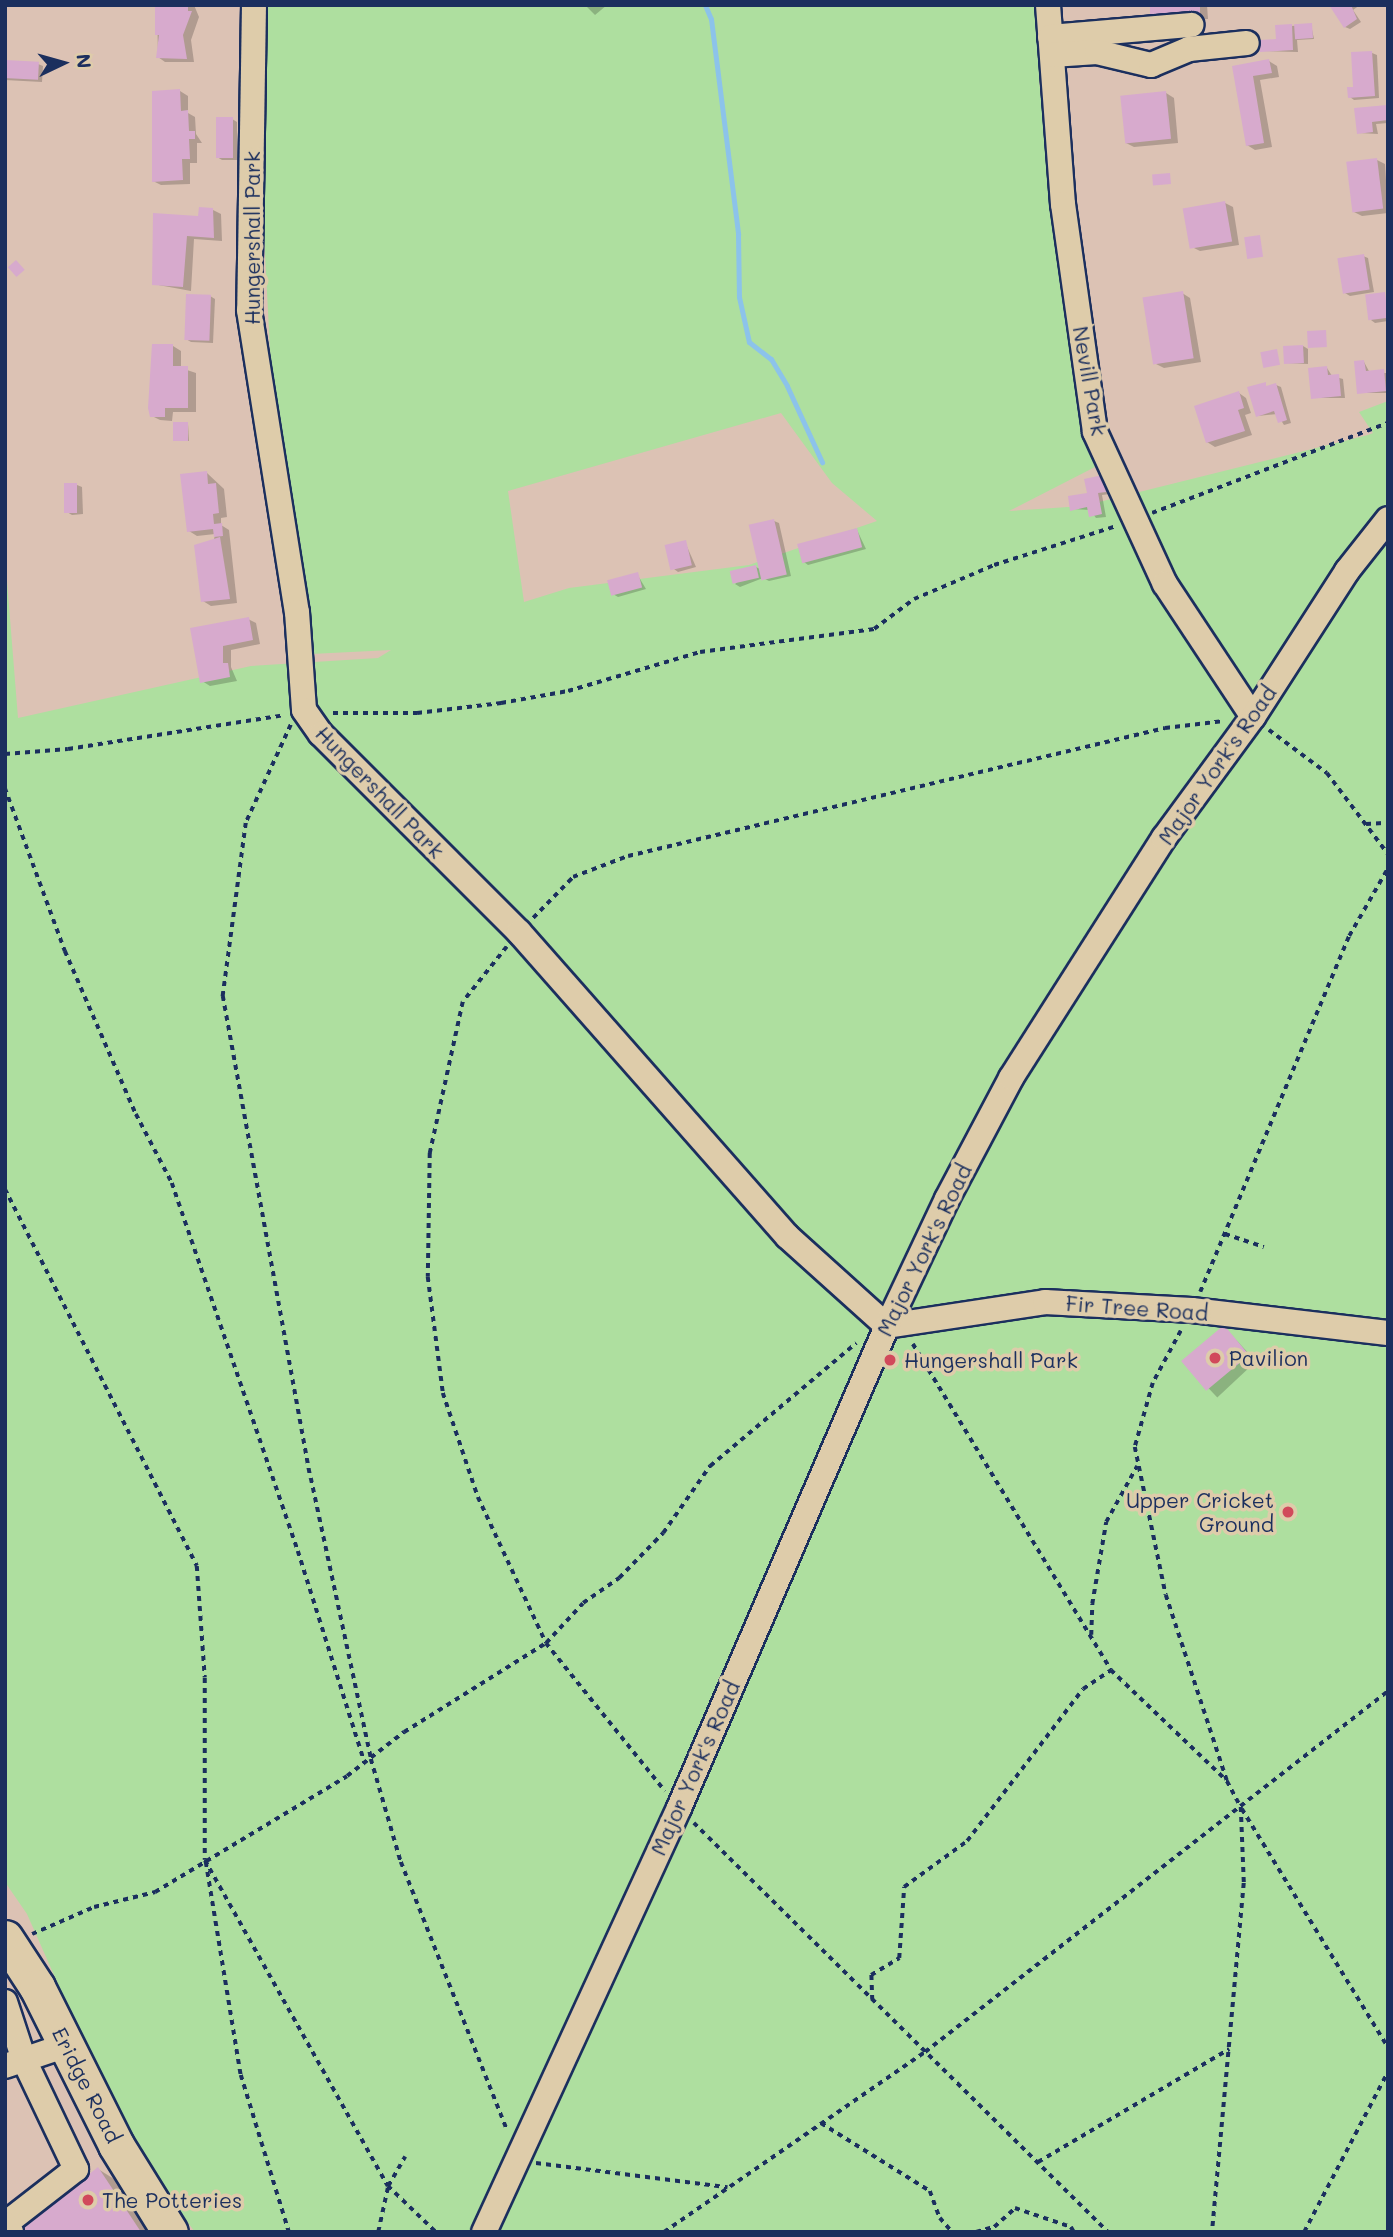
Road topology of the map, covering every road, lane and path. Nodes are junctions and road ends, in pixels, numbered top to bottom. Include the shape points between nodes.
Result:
1 (254, 5) edge
2 (1048, 5) edge
3 (1191, 25) dead end
4 (1247, 43) dead end
5 (1051, 46) junction
6 (1388, 423) edge
7 (1135, 519) junction
8 (1388, 519) edge
9 (304, 710) junction
10 (1252, 718) junction
11 (5, 754) edge
12 (5, 788) edge
13 (1366, 824) junction
14 (1388, 824) edge
15 (1388, 854) edge
16 (1388, 868) edge
17 (5, 1189) edge
18 (1225, 1234) junction
19 (1264, 1247) dead end
20 (1192, 1310) junction
21 (887, 1326) junction
22 (1388, 1333) edge
23 (1138, 1464) junction
24 (1091, 1637) junction
25 (1111, 1670) junction
26 (1388, 1692) edge
27 (371, 1759) junction
28 (365, 1764) junction
29 (1227, 1782) junction
30 (1241, 1807) junction
31 (679, 1808) junction
32 (205, 1860) junction
33 (8, 1940) edge
34 (872, 2000) junction
35 (5, 2002) edge
36 (67, 2045) junction
37 (1388, 2047) edge
38 (1229, 2049) junction
39 (925, 2052) junction
40 (15, 2063) edge
41 (1388, 2071) edge
42 (821, 2123) junction
43 (404, 2156) dead end
44 (516, 2158) junction
45 (1037, 2163) junction
46 (388, 2186) junction
47 (729, 2187) junction
48 (11, 2232) edge
49 (170, 2232) edge
50 (289, 2232) edge
51 (378, 2232) edge
52 (436, 2232) edge
53 (484, 2232) edge
54 (664, 2232) edge
55 (952, 2232) edge
56 (975, 2232) edge
57 (1074, 2232) edge
58 (1108, 2232) edge
59 (1212, 2232) edge
60 (1304, 2232) edge

1 - 9 street, Hungershall Park via 249,310 297,612
2 - 5 street, Nevill Park
3 - 5 street
4 - 5 street via 1189,49 1151,65 1105,52
5 - 7 street, Nevill Park via 1063,204 1095,432
6 - 7 path
7 - 9 path via 995,565 914,598 874,629 700,652 568,691 501,703 417,713
7 - 10 street, Nevill Park via 1165,584
8 - 10 street, Major York's Road via 1347,571
9 - 11 path
9 - 21 street, Hungershall Park via 357,773 519,932 786,1236
9 - 27 path via 289,726 246,823 223,996 311,1478
10 - 13 path via 1327,773
10 - 21 street, Major York's Road via 1164,838 1011,1078
12 - 28 path via 70,963 136,1114 172,1183 298,1551
13 - 14 path
13 - 15 path
16 - 18 path via 1349,936
17 - 32 path via 197,1566 205,1678
18 - 19 path
18 - 20 path
20 - 21 street, Fir Tree Road via 1045,1302
20 - 22 street, Fir Tree Road
20 - 23 path via 1153,1383 1135,1447
21 - 24 path via 912,1343
21 - 27 path via 866,1336 796,1390 710,1466 663,1533 545,1643 404,1732
21 - 31 street, Major York's Road
23 - 24 path via 1106,1522
23 - 29 path via 1166,1595
24 - 25 path
25 - 29 path
25 - 34 path via 1083,1689 967,1842 904,1887 900,1958 871,1975
26 - 30 path
27 - 28 path
27 - 44 path via 401,1862
28 - 32 path
29 - 30 path
30 - 37 path
30 - 38 path via 1244,1883
30 - 39 path
31 - 34 path
31 - 44 street, Major York's Road
32 - 33 path via 155,1892 94,1908
32 - 46 path
32 - 50 path via 241,2075
33 - 36 highway, Eridge Road
34 - 39 path
35 - 40 street
36 - 40 street
36 - 49 highway, Eridge Road via 116,2145
38 - 45 path
38 - 59 path
39 - 42 path
39 - 45 path
40 - 48 street via 76,2169 5,2224
41 - 60 path
42 - 47 path
42 - 55 path via 929,2191 940,2218
43 - 46 path
44 - 47 path
44 - 53 street, Major York's Road
45 - 58 path
46 - 51 path
46 - 52 path
47 - 54 path
56 - 57 path via 994,2227 1015,2208 1071,2227

